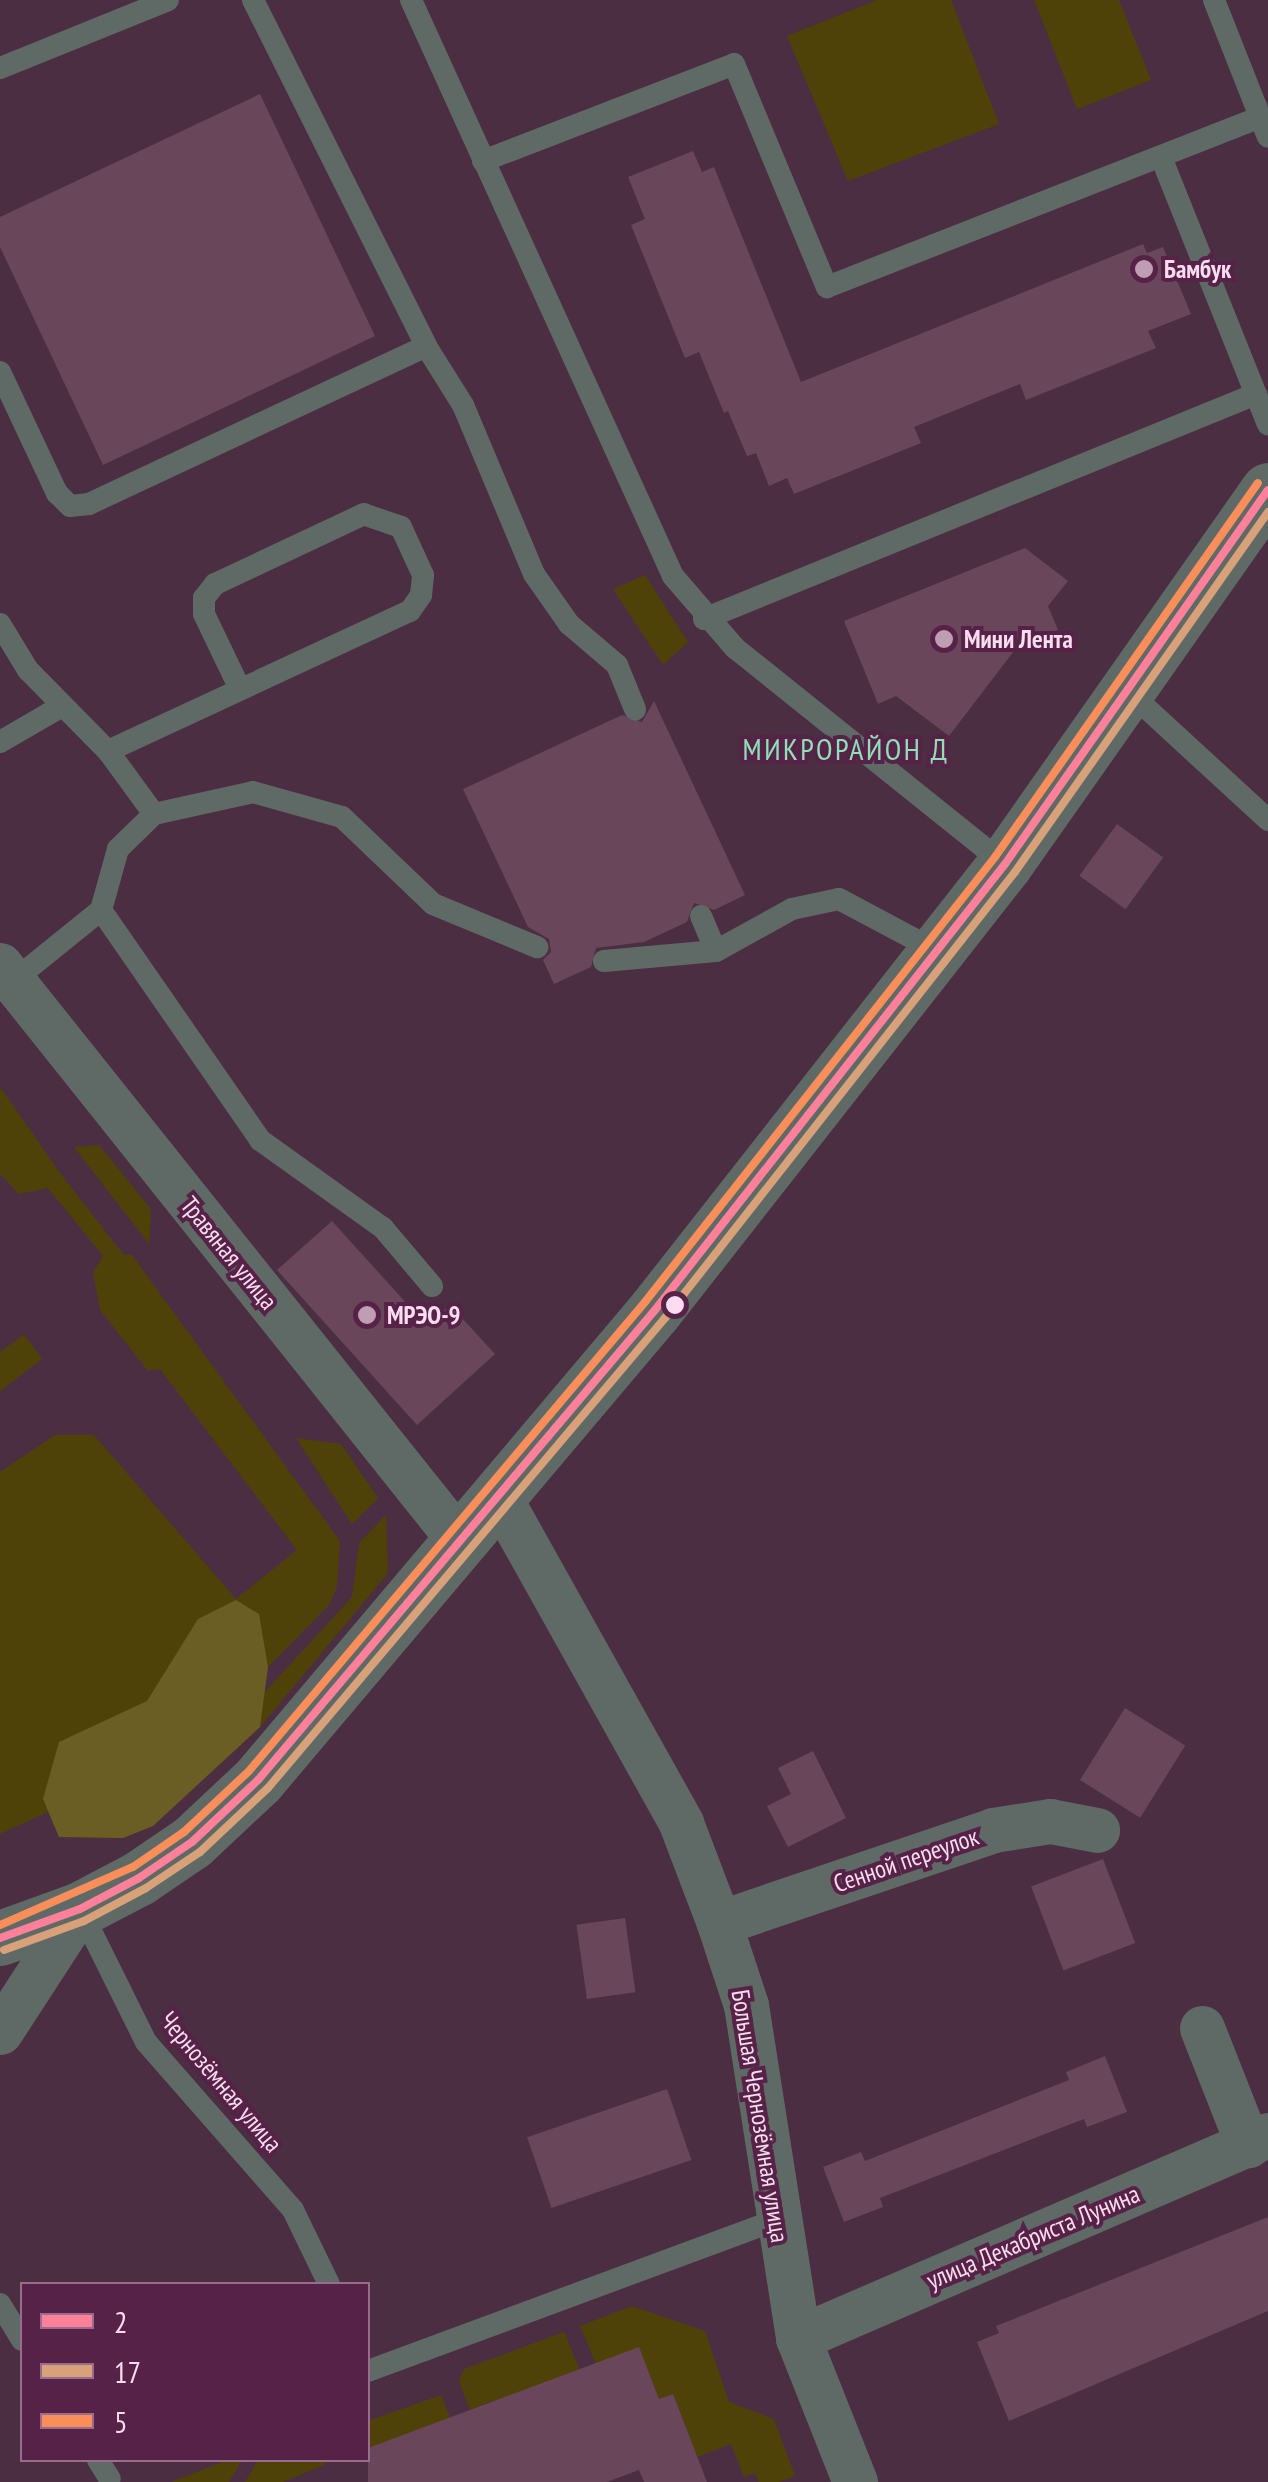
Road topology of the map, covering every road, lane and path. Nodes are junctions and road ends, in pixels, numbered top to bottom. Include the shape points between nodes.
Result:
1 (168, 0) edge
2 (253, 0) edge
3 (411, 0) edge
4 (1214, 0) edge
5 (0, 68) edge
6 (1264, 127) edge
7 (1161, 156) junction
8 (482, 160) junction
9 (426, 346) junction
10 (0, 372) edge
11 (1256, 394) junction
12 (1268, 424) edge
13 (1268, 490) edge
14 (704, 619) junction
15 (0, 624) edge
16 (240, 690) junction
17 (1130, 694) junction
18 (62, 706) junction
19 (634, 710) dead end
20 (0, 742) edge
21 (108, 751) junction
22 (154, 814) junction
23 (1268, 820) edge
24 (1006, 864) junction
25 (101, 910) junction
26 (700, 916) dead end
27 (537, 948) dead end
28 (716, 952) junction
29 (937, 952) junction
30 (604, 961) dead end
31 (6, 973) edge
32 (432, 1286) dead end
33 (498, 1495) junction
34 (459, 1540) junction
35 (1097, 1830) dead end
36 (80, 1909) junction
37 (720, 1923) junction
38 (0, 1938) edge
39 (1202, 2028) dead end
40 (0, 2032) edge
41 (1258, 2140) edge
42 (778, 2219) junction
43 (327, 2282) edge
44 (0, 2304) edge
45 (20, 2337) edge
46 (798, 2338) junction
47 (370, 2371) edge
48 (855, 2482) edge

1 - 5 lane
2 - 9 lane
3 - 8 lane
4 - 6 lane
6 - 7 lane
7 - 8 lane via 827,287 734,64
7 - 11 lane
8 - 14 lane via 646,524
9 - 10 lane via 89,504 70,506 57,493
9 - 19 lane via 463,405 534,574 569,624 616,665
11 - 12 lane
11 - 14 lane
13 - 17 street
14 - 24 lane
15 - 18 lane via 28,670
16 - 16 lane via 204,614 204,598 216,584 364,514 401,527 423,575 410,611
16 - 21 lane
17 - 23 lane
17 - 24 street
18 - 20 lane
18 - 21 lane
21 - 22 lane
22 - 25 lane via 118,849
22 - 27 lane via 253,792 342,817 433,904
24 - 29 street
25 - 31 lane
25 - 32 lane via 260,1140 383,1228
26 - 28 lane
28 - 29 lane via 792,909 839,899
28 - 30 lane
29 - 33 street via 656,1310
31 - 34 street, Травяная улица
33 - 34 street
33 - 37 street, Большая Чернозёмная улица via 681,1823
34 - 36 street via 258,1780 192,1842
35 - 37 street, Сенной переулок via 1050,1821 993,1830
36 - 38 street
36 - 40 street
36 - 43 lane, Чернозёмная улица via 146,2042 293,2210
37 - 42 street, Большая Чернозёмная улица via 746,2005
39 - 41 street
41 - 46 street, улица Декабриста Лунина
42 - 46 street, Большая Чернозёмная улица
42 - 47 lane
44 - 45 lane
46 - 48 street, Большая Чернозёмная улица

